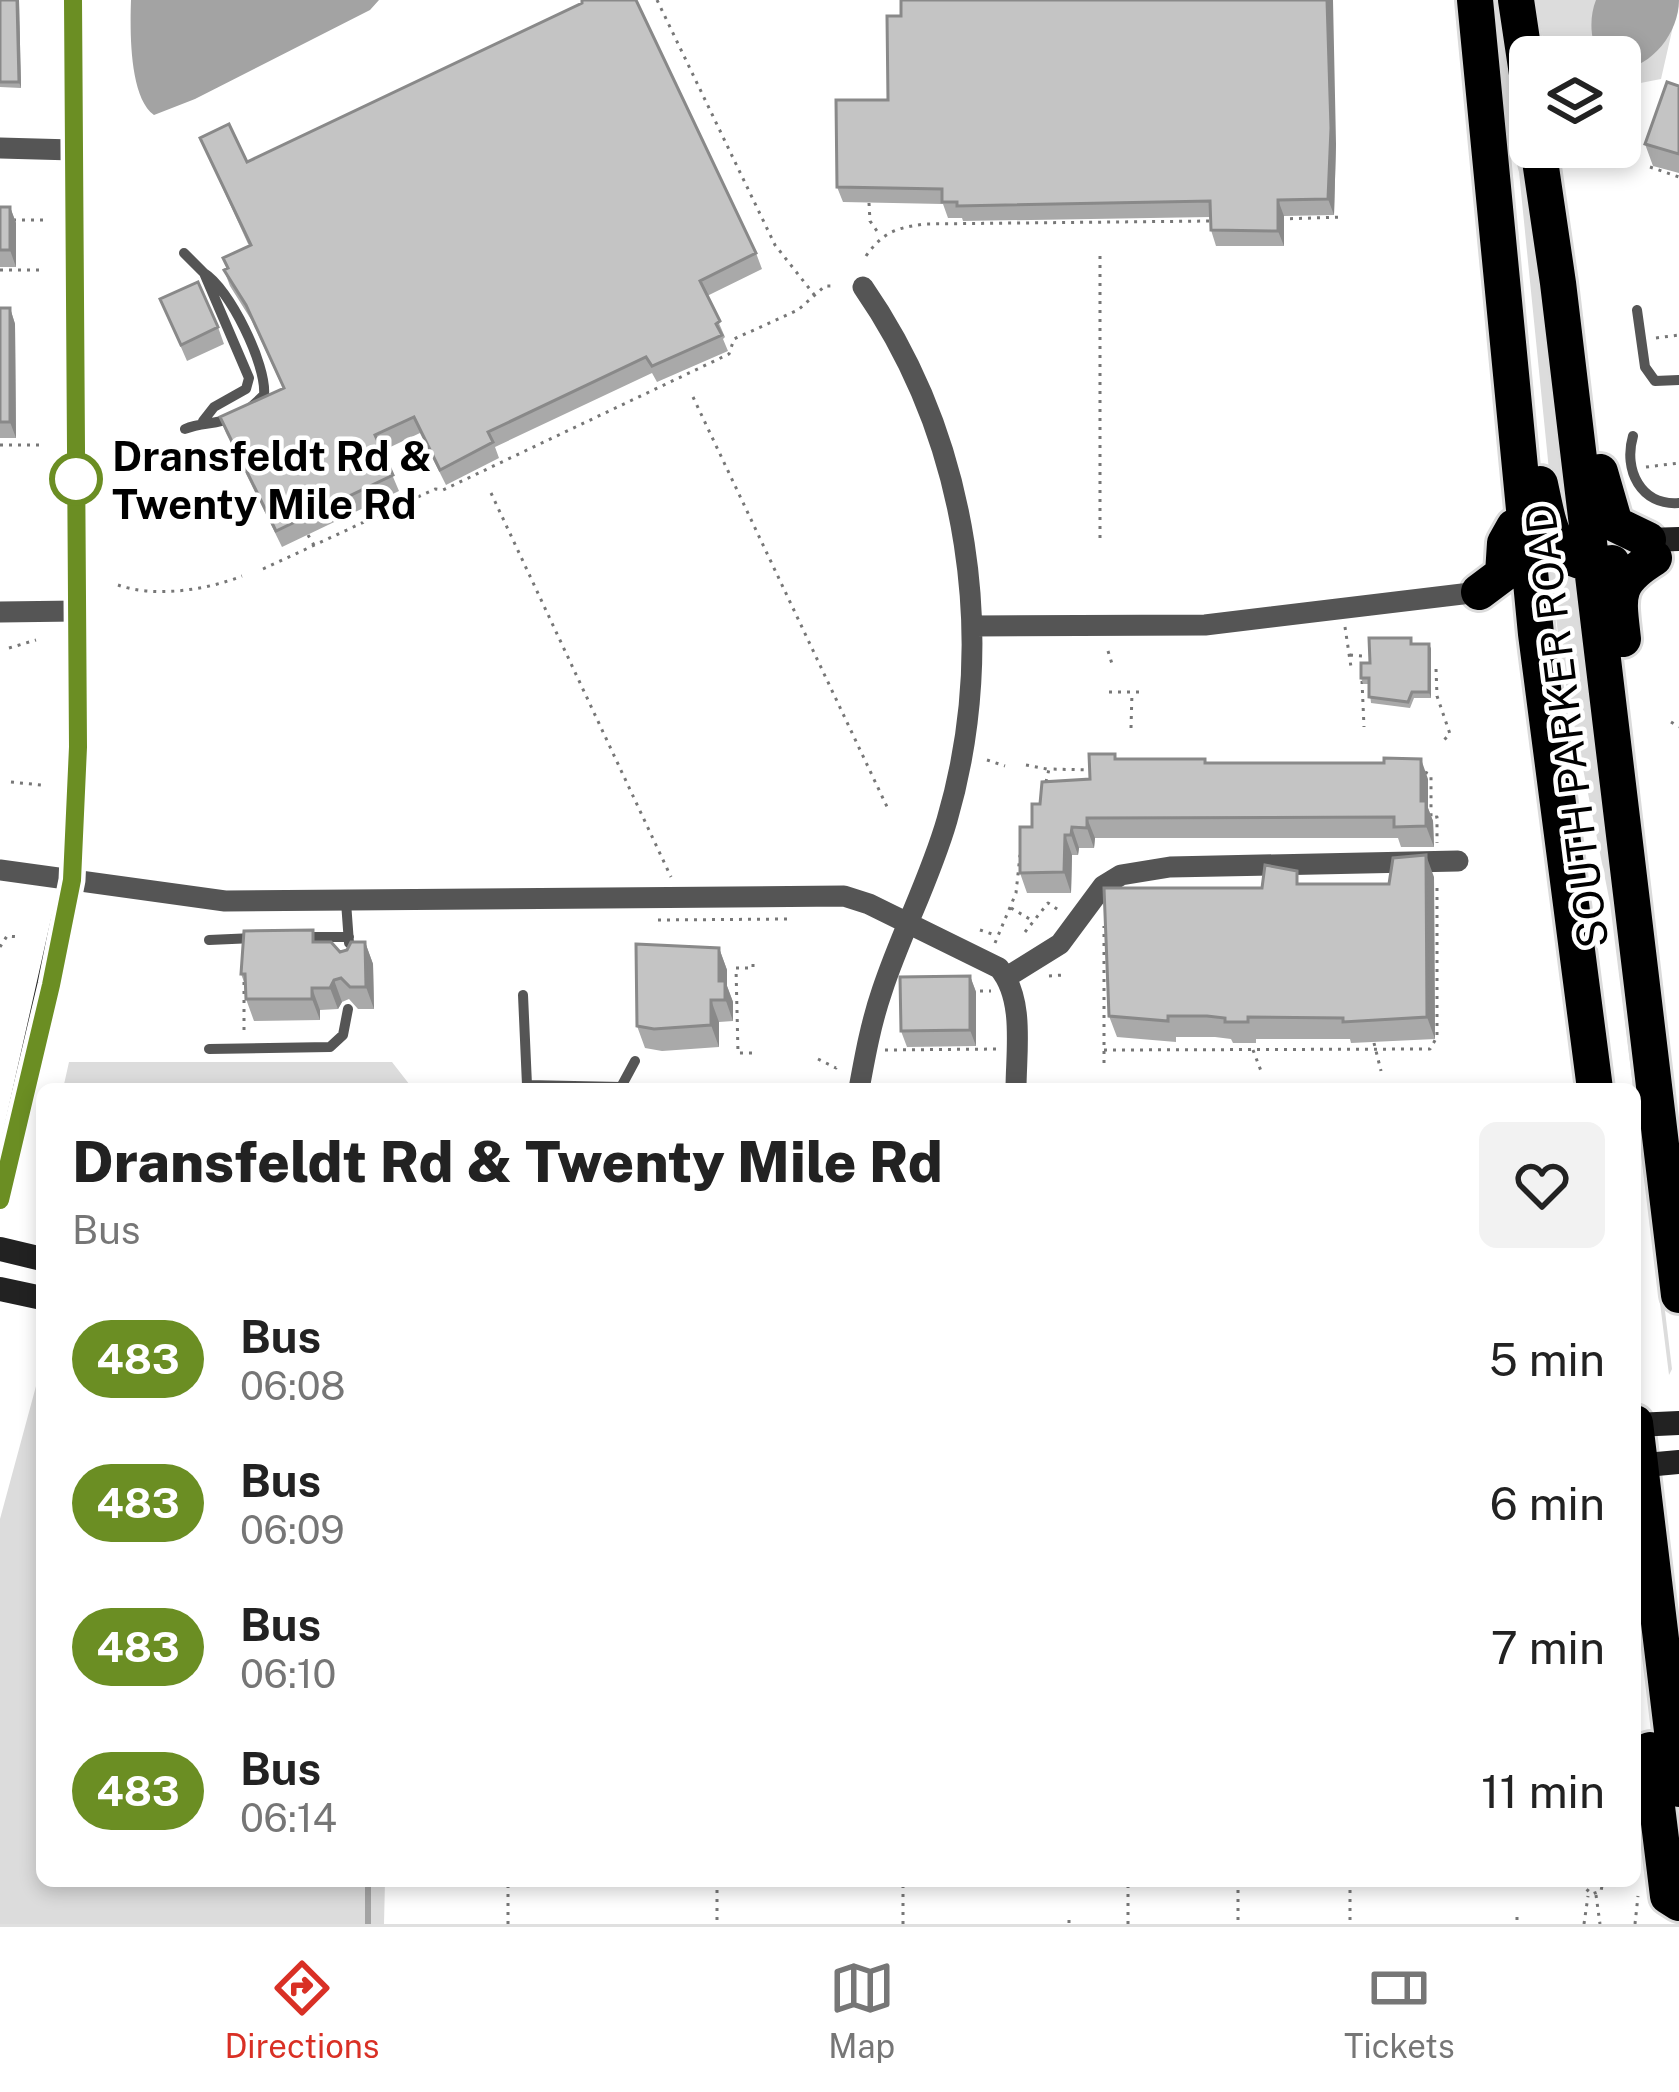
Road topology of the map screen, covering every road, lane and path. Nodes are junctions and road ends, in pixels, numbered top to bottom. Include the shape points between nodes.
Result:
1 (73, 0) edge
2 (657, 0) edge
3 (1475, 0) edge
4 (1516, 0) edge
5 (1521, 36) edge
6 (0, 148) edge
7 (74, 150) junction
8 (1650, 167) edge
9 (1541, 168) edge
10 (1679, 177) edge
11 (869, 203) edge
12 (1343, 217) dead end
13 (1277, 219) edge
14 (44, 220) dead end
15 (1210, 220) edge
16 (6, 223) edge
17 (880, 235) junction
18 (184, 253) dead end
19 (866, 256) dead end
20 (1100, 256) dead end
21 (0, 269) edge
22 (45, 269) dead end
23 (204, 273) junction
24 (1558, 283) junction
25 (831, 286) dead end
26 (863, 286) dead end
27 (816, 297) junction
28 (1637, 310) dead end
29 (1508, 334) junction
30 (1679, 335) edge
31 (1654, 338) dead end
32 (1679, 380) edge
33 (693, 397) dead end
34 (203, 421) junction
35 (185, 429) dead end
36 (1633, 436) dead end
37 (0, 445) edge
38 (44, 445) dead end
39 (1679, 464) edge
40 (1644, 468) dead end
41 (490, 493) dead end
42 (1679, 503) edge
43 (1522, 511) junction
44 (308, 535) edge
45 (1100, 543) dead end
46 (314, 546) junction
47 (1665, 548) edge
48 (1592, 566) junction
49 (263, 569) dead end
50 (242, 576) dead end
51 (118, 585) dead end
52 (1479, 592) junction
53 (77, 610) junction
54 (0, 612) edge
55 (972, 626) junction
56 (1345, 626) dead end
57 (1536, 634) junction
58 (36, 640) dead end
59 (9, 648) dead end
60 (1108, 651) dead end
61 (1350, 655) junction
62 (1113, 667) dead end
63 (1351, 667) dead end
64 (1436, 669) dead end
65 (1109, 692) dead end
66 (1132, 692) junction
67 (1142, 692) dead end
68 (1671, 722) dead end
69 (1364, 727) dead end
70 (1679, 727) edge
71 (1131, 728) dead end
72 (1442, 742) dead end
73 (987, 760) dead end
74 (1424, 762) edge
75 (1026, 765) dead end
76 (1005, 766) dead end
77 (1048, 769) junction
78 (1110, 770) edge
79 (10, 782) dead end
80 (41, 785) dead end
81 (1044, 792) edge
82 (889, 811) dead end
83 (1022, 849) edge
84 (1448, 856) joint
85 (0, 870) edge
86 (1437, 872) dead end
87 (72, 880) junction
88 (674, 883) dead end
89 (345, 900) junction
90 (1010, 907) junction
91 (1634, 914) junction
92 (793, 919) dead end
93 (658, 920) dead end
94 (750, 920) junction
95 (1033, 921) junction
96 (1077, 922) junction
97 (908, 923) junction
98 (1104, 926) edge
99 (750, 927) dead end
100 (980, 930) dead end
101 (1025, 932) dead end
102 (20, 937) dead end
103 (349, 937) junction
104 (998, 937) junction
105 (265, 938) edge
106 (286, 938) edge
107 (209, 940) dead end
108 (0, 947) edge
109 (993, 948) dead end
110 (1104, 950) junction
111 (1112, 950) edge
112 (349, 964) edge
113 (753, 964) dead end
114 (1114, 970) edge
115 (1044, 971) dead end
116 (1104, 971) junction
117 (244, 974) edge
118 (1063, 975) dead end
119 (997, 987) junction
120 (961, 991) edge
121 (523, 995) dead end
122 (348, 1009) edge
123 (1002, 1036) dead end
124 (244, 1037) dead end
125 (982, 1039) dead end
126 (1167, 1042) edge
127 (1244, 1043) edge
128 (1375, 1046) junction
129 (209, 1049) dead end
130 (982, 1049) junction
131 (1002, 1049) junction
132 (883, 1050) dead end
133 (1104, 1050) junction
134 (1167, 1050) junction
135 (1244, 1050) junction
136 (1253, 1050) junction
137 (755, 1053) dead end
138 (818, 1059) dead end
139 (1002, 1060) dead end
140 (635, 1061) dead end
141 (1104, 1063) dead end
142 (842, 1065) dead end
143 (1261, 1071) dead end
144 (1381, 1071) dead end
145 (526, 1083) edge
146 (623, 1083) edge
147 (860, 1083) edge
148 (1016, 1083) edge
149 (1593, 1083) edge
150 (0, 1200) edge
151 (0, 1249) edge
152 (36, 1258) edge
153 (1677, 1260) edge
154 (0, 1289) edge
155 (1679, 1294) edge
156 (36, 1297) edge
157 (1679, 1423) edge
158 (1641, 1424) edge
159 (1679, 1462) edge
160 (1641, 1466) edge
161 (1641, 1490) edge
162 (1641, 1672) edge
163 (1679, 1789) edge
164 (508, 1887) edge
165 (717, 1887) edge
166 (904, 1887) edge
167 (1128, 1887) edge
168 (1238, 1887) edge
169 (1350, 1887) edge
170 (1588, 1887) edge
171 (1603, 1887) edge
172 (1592, 1893) junction
173 (1638, 1894) dead end
174 (1679, 1903) edge
175 (508, 1924) edge
176 (717, 1924) edge
177 (903, 1924) edge
178 (1128, 1924) edge
179 (1238, 1924) edge
180 (1350, 1924) edge
181 (1584, 1924) edge
182 (1600, 1924) edge
183 (1636, 1924) edge

1 - 7 street
2 - 27 path via 775,245
3 - 29 highway, SOUTH PARKER ROAD
4 - 5 highway
6 - 7 street
7 - 53 street
8 - 10 path
9 - 24 highway, SOUTH PARKER ROAD
11 - 17 path
12 - 13 path
14 - 16 path
15 - 17 path via 924,224
17 - 19 path
18 - 23 lane
20 - 45 path
21 - 22 path
23 - 34 lane via 249,384
23 - 34 lane via 219,282 265,389 246,411
24 - 47 highway via 1609,514 1625,532
24 - 48 highway, SOUTH PARKER ROAD
25 - 27 path
26 - 55 street via 908,365 945,460
27 - 46 path via 734,339 729,355
28 - 32 lane via 1647,373 1655,381
29 - 43 highway, SOUTH PARKER ROAD
29 - 48 highway via 1550,529 1560,549
30 - 31 path
33 - 82 path
34 - 35 lane
36 - 42 lane via 1637,484 1659,502
37 - 38 path
39 - 40 path
41 - 88 path
43 - 52 highway via 1505,543 1503,574
43 - 57 highway, SOUTH PARKER ROAD
44 - 46 path
46 - 49 path
47 - 48 highway
47 - 91 highway via 1619,593 1650,856
48 - 91 highway, SOUTH PARKER ROAD
50 - 51 path via 204,588
52 - 55 street via 1205,625
52 - 57 highway
53 - 54 street
53 - 87 street
55 - 97 street via 958,776
56 - 61 path
57 - 149 highway, SOUTH PARKER ROAD
58 - 59 path
60 - 62 path
61 - 63 path
61 - 69 path via 1362,656
64 - 72 path via 1450,734
65 - 66 path
66 - 67 path
66 - 71 path
68 - 70 path
73 - 76 path
74 - 84 path via 1418,771 1431,775 1431,818
75 - 77 path
77 - 78 path
77 - 81 path
79 - 80 path
83 - 90 path
84 - 96 street via 1144,869 1103,886
85 - 87 street
86 - 128 path via 1437,1042 1430,1049
87 - 89 street via 213,900
87 - 150 street
89 - 97 street via 844,896
89 - 103 lane
90 - 95 path
90 - 104 path
91 - 153 highway, SOUTH PARKER ROAD
92 - 94 path
93 - 94 path
94 - 99 path
95 - 96 path via 1048,903
95 - 101 path
96 - 119 street via 1048,954
97 - 119 street via 988,960
97 - 147 street via 873,1018
98 - 110 path
100 - 104 path
102 - 108 path via 7,936
103 - 106 lane
103 - 112 lane
104 - 109 path
105 - 107 lane
110 - 111 path
110 - 116 path
113 - 137 path via 735,968 738,1053
114 - 116 path
115 - 118 path
116 - 133 path
117 - 124 path
119 - 120 path
119 - 148 street via 1015,1003
121 - 145 lane
122 - 129 lane via 343,1035 330,1047
123 - 131 path
125 - 130 path
126 - 134 path
127 - 135 path
128 - 136 path
128 - 144 path
130 - 131 path
130 - 132 path
131 - 139 path
133 - 134 path
133 - 141 path
134 - 135 path
135 - 136 path
136 - 143 path
138 - 142 path
140 - 146 lane
151 - 152 street
153 - 155 highway, SOUTH PARKER ROAD
154 - 156 street
157 - 158 street
159 - 160 street
161 - 163 highway
162 - 174 highway via 1668,1896
164 - 175 path
165 - 176 path
166 - 177 path
167 - 178 path
168 - 179 path
169 - 180 path
170 - 172 path
171 - 172 path
172 - 181 path
172 - 182 path
173 - 183 path

